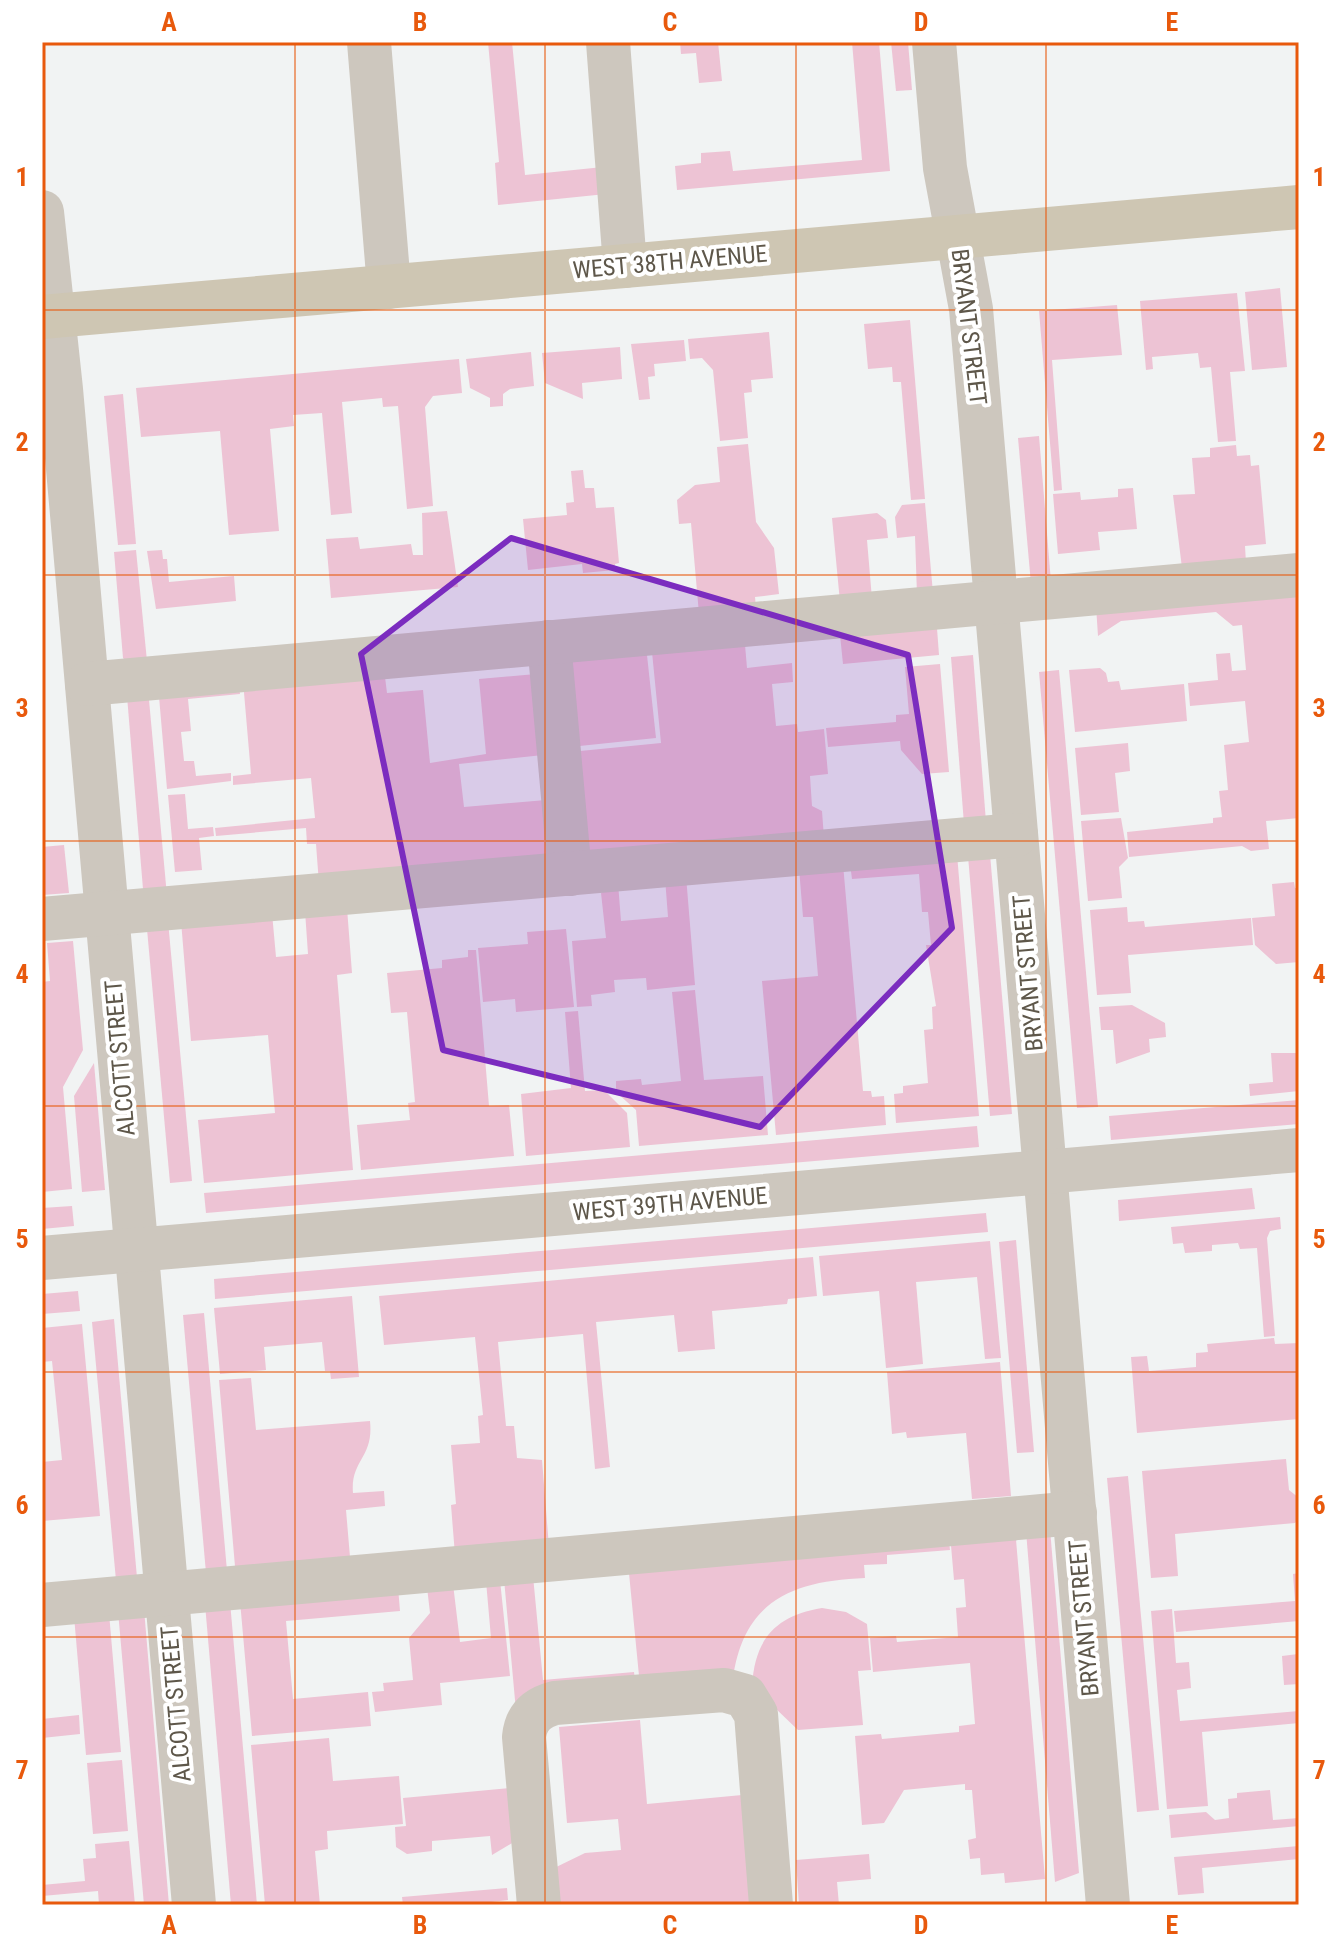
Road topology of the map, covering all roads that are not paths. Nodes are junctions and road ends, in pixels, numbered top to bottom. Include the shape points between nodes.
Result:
1 (369, 42) edge
2 (608, 42) edge
3 (934, 42) edge
4 (1299, 207) edge
5 (42, 212) edge
6 (958, 237) junction
7 (625, 266) junction
8 (389, 287) junction
9 (48, 317) edge
10 (1299, 575) edge
11 (996, 601) junction
12 (549, 642) junction
13 (87, 684) junction
14 (1016, 835) junction
15 (570, 874) junction
16 (107, 913) junction
17 (42, 919) edge
18 (1299, 1150) edge
19 (1046, 1171) junction
20 (136, 1249) junction
21 (42, 1258) edge
22 (1075, 1513) junction
23 (166, 1594) junction
24 (42, 1605) edge
25 (194, 1905) edge
26 (539, 1905) edge
27 (771, 1905) edge
28 (1108, 1905) edge

1 - 8 street
2 - 7 street
3 - 6 street, BRYANT STREET via 945,168
4 - 6 main road, WEST 38TH AVENUE
5 - 9 street, ALCOTT STREET
6 - 7 main road, WEST 38TH AVENUE
6 - 11 street, BRYANT STREET via 971,309
7 - 8 main road, WEST 38TH AVENUE
8 - 9 main road, WEST 38TH AVENUE
9 - 13 street, ALCOTT STREET
10 - 11 street
11 - 12 street
11 - 14 street, BRYANT STREET
12 - 13 street
12 - 15 street
13 - 16 street, ALCOTT STREET
14 - 15 street
14 - 19 street, BRYANT STREET
15 - 16 street
16 - 17 street
16 - 20 street, ALCOTT STREET
18 - 19 street, WEST 39TH AVENUE
19 - 20 street, WEST 39TH AVENUE
19 - 22 street, BRYANT STREET
20 - 21 street, WEST 39TH AVENUE
20 - 23 street, ALCOTT STREET
22 - 23 street
22 - 28 street, BRYANT STREET
23 - 24 street
23 - 25 street, ALCOTT STREET
26 - 27 street via 524,1737 529,1719 555,1703 724,1690 745,1696 756,1714

